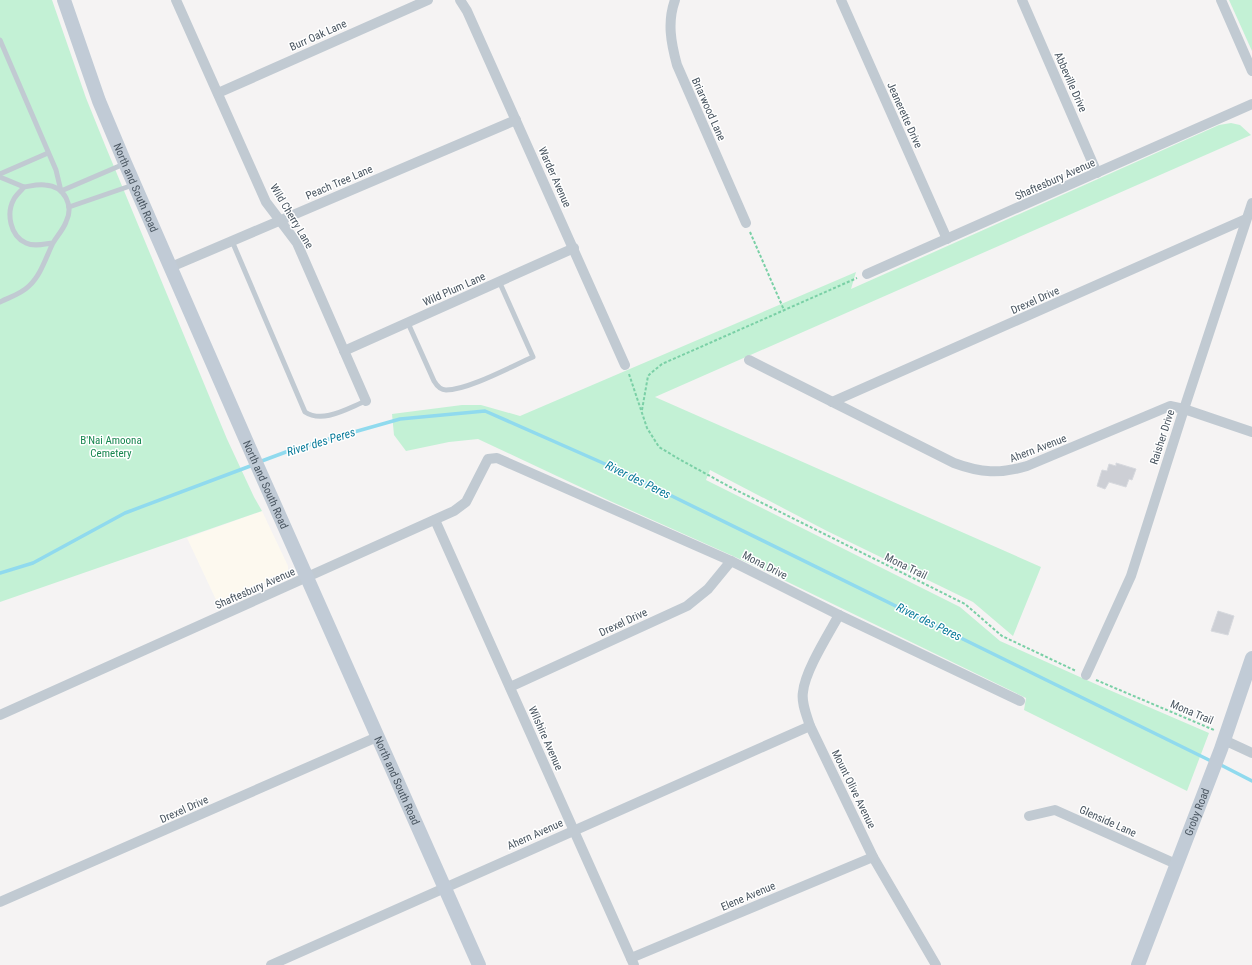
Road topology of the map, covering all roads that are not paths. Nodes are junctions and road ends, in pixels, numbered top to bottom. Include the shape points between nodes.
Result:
1 (64, 0) edge
2 (176, 0) edge
3 (428, 0) edge
4 (460, 0) edge
5 (675, 0) edge
6 (840, 0) edge
7 (1022, 0) edge
8 (1221, 0) edge
9 (0, 40) edge
10 (1252, 71) edge
11 (218, 93) junction
12 (1252, 104) edge
13 (516, 120) junction
14 (48, 152) junction
15 (125, 164) junction
16 (1098, 173) junction
17 (0, 174) edge
18 (0, 177) edge
19 (135, 184) junction
20 (24, 187) junction
21 (61, 191) junction
22 (1252, 203) edge
23 (69, 207) junction
24 (1246, 219) junction
25 (280, 220) junction
26 (746, 223) road end
27 (947, 239) junction
28 (232, 241) junction
29 (54, 243) junction
30 (574, 248) junction
31 (171, 266) junction
32 (867, 274) road end
33 (499, 282) junction
34 (0, 302) edge
35 (408, 323) junction
36 (344, 351) junction
37 (749, 360) dead end
38 (625, 364) road end
39 (366, 401) joint
40 (832, 402) junction
41 (1184, 409) junction
42 (1252, 432) edge
43 (497, 458) joint
44 (435, 520) junction
45 (732, 561) junction
46 (307, 578) junction
47 (838, 616) junction
48 (1252, 658) edge
49 (1086, 675) road end
50 (510, 687) junction
51 (1020, 701) dead end
52 (0, 715) edge
53 (810, 726) junction
54 (377, 737) junction
55 (1224, 741) junction
56 (1252, 753) edge
57 (1029, 816) dead end
58 (574, 830) junction
59 (873, 856) junction
60 (1176, 864) junction
61 (444, 889) junction
62 (0, 902) edge
63 (633, 962) edge
64 (271, 965) edge
65 (479, 965) edge
66 (936, 965) edge
67 (1138, 965) edge

1 - 15 street, North and South Road via 99,101
2 - 11 street, Wild Cherry Lane
3 - 11 street, Burr Oak Lane
4 - 13 street, Warder Avenue
5 - 26 street, Briarwood Lane via 671,9 670,26 677,65
6 - 27 street, Jeanerette Drive
7 - 16 street, Abbeville Drive
8 - 10 street
9 - 14 lane
11 - 25 street, Wild Cherry Lane via 266,202
12 - 16 street, Shaftesbury Avenue
13 - 25 street, Peach Tree Lane
13 - 30 street, Warder Avenue
14 - 17 lane
14 - 21 lane via 59,178
15 - 19 street, North and South Road
15 - 21 lane
16 - 27 street, Shaftesbury Avenue
18 - 20 lane
19 - 23 lane
19 - 31 street, North and South Road
20 - 21 lane via 45,184
20 - 29 lane via 10,209 10,220 17,236 34,245
21 - 23 lane
22 - 24 street, Raisher Drive
23 - 29 lane via 66,223
24 - 40 street, Drexel Drive
24 - 41 street, Raisher Drive
25 - 28 street, Peach Tree Lane
25 - 36 street, Wild Cherry Lane via 297,243
27 - 32 street, Shaftesbury Avenue
28 - 31 street, Peach Tree Lane
28 - 39 lane via 305,412 311,416 329,416
29 - 34 lane via 29,287
30 - 33 street, Wild Plum Lane
30 - 38 street, Warder Avenue
31 - 46 street, North and South Road
33 - 35 street, Wild Plum Lane
33 - 35 lane via 533,357 465,387 445,390 434,382
35 - 36 street, Wild Plum Lane
36 - 39 street, Wild Cherry Lane
37 - 40 street, Ahern Avenue
40 - 41 street, Ahern Avenue via 954,463 989,472 1010,471 1027,466 1170,406
41 - 42 street, Ahern Avenue
41 - 49 street, Raisher Drive via 1131,576
43 - 44 street, Shaftesbury Avenue via 488,459 466,502
43 - 45 street, Mona Drive
44 - 46 street, Shaftesbury Avenue
44 - 50 street, Wilshire Avenue
45 - 47 street, Mona Drive
45 - 50 street, Drexel Drive via 708,589 687,606
46 - 52 street, Shaftesbury Avenue
46 - 54 street, North and South Road
47 - 51 street, Mona Drive
47 - 53 street, Mount Olive Avenue via 818,652 803,693
48 - 55 street, Groby Road
50 - 58 street, Wilshire Avenue
53 - 58 street, Ahern Avenue
53 - 59 street, Mount Olive Avenue
54 - 61 street, North and South Road
54 - 62 street, Drexel Drive
55 - 56 street
55 - 60 street, Groby Road
57 - 60 street, Glenside Lane via 1055,810
58 - 61 street, Ahern Avenue
58 - 63 street, Wilshire Avenue
59 - 63 street, Elene Avenue
59 - 66 street, Mount Olive Avenue
60 - 67 street, Groby Road
61 - 64 street, Ahern Avenue
61 - 65 street, North and South Road

